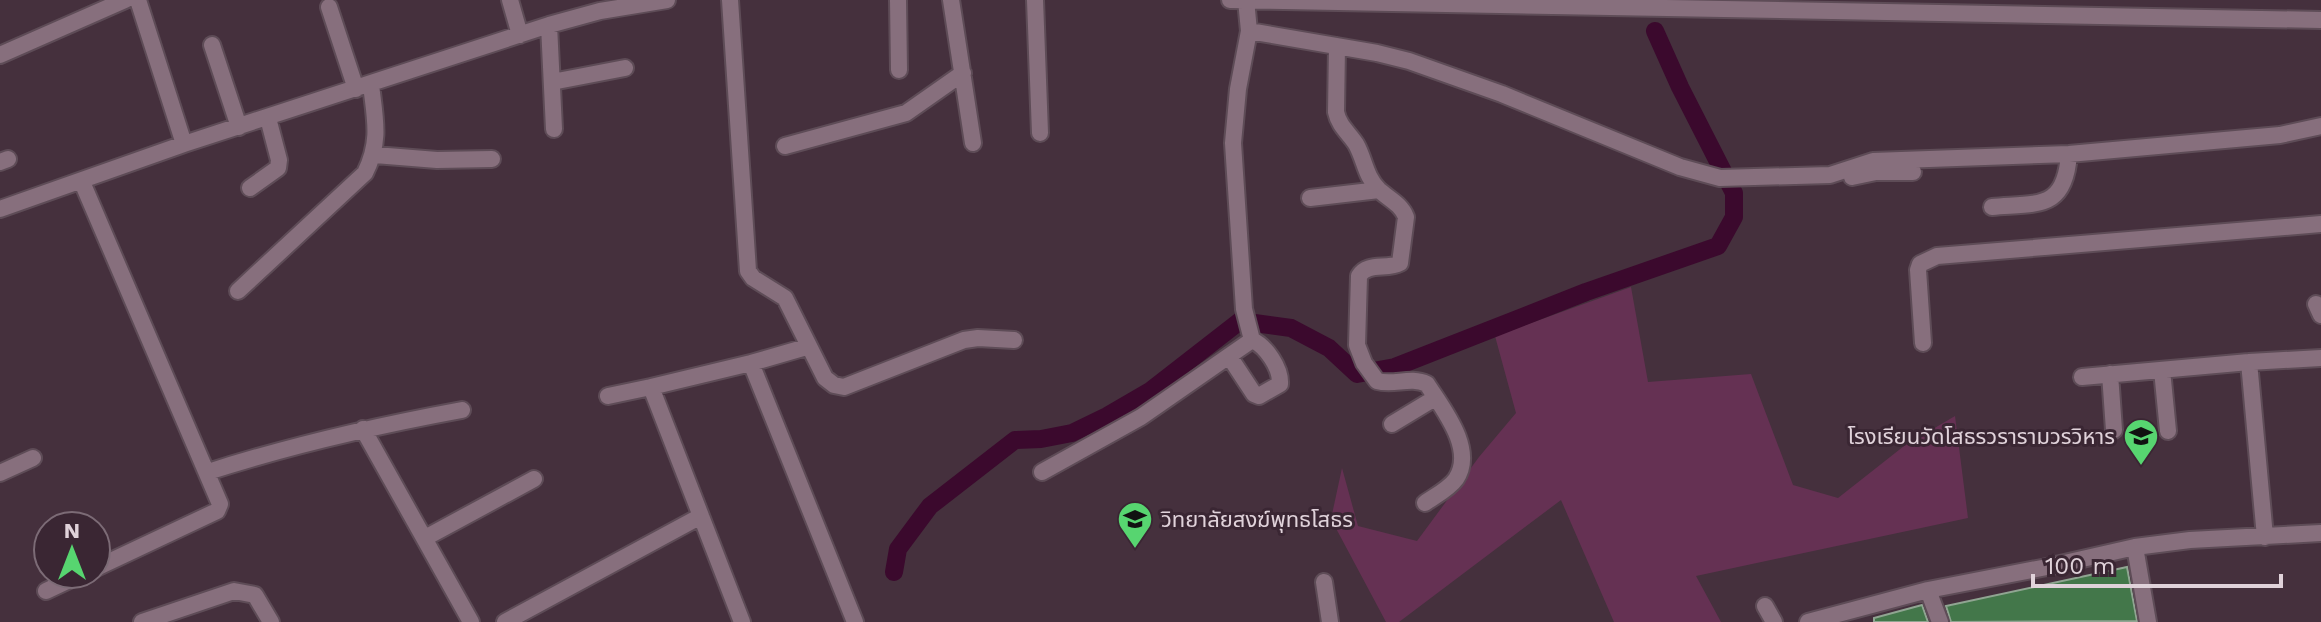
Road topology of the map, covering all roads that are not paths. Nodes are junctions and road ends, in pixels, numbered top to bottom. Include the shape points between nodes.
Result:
1 (125, 0) edge
2 (138, 0) edge
3 (510, 0) edge
4 (667, 0) edge
5 (730, 0) edge
6 (898, 0) edge
7 (951, 0) edge
8 (1035, 0) edge
9 (1230, 0) edge
10 (1246, 0) edge
11 (329, 7) dead end
12 (2321, 20) edge
13 (549, 25) junction
14 (1249, 31) junction
15 (520, 35) junction
16 (212, 45) dead end
17 (1337, 46) junction
18 (0, 55) edge
19 (625, 68) dead end
20 (899, 70) dead end
21 (963, 73) junction
22 (552, 82) junction
23 (363, 87) junction
24 (268, 118) junction
25 (2321, 126) edge
26 (239, 127) junction
27 (554, 129) dead end
28 (1040, 133) dead end
29 (973, 143) dead end
30 (184, 144) junction
31 (785, 146) dead end
32 (2069, 154) junction
33 (375, 155) junction
34 (492, 159) dead end
35 (1913, 172) dead end
36 (1799, 174) junction
37 (82, 182) junction
38 (250, 188) dead end
39 (1379, 190) junction
40 (1310, 198) dead end
41 (1992, 207) dead end
42 (0, 209) edge
43 (2321, 224) edge
44 (238, 291) dead end
45 (1250, 334) junction
46 (1014, 340) dead end
47 (1923, 343) dead end
48 (803, 348) dead end
49 (1229, 356) junction
50 (2321, 358) edge
51 (2249, 362) junction
52 (751, 363) junction
53 (2162, 370) junction
54 (2110, 374) junction
55 (2082, 377) dead end
56 (651, 387) junction
57 (608, 396) dead end
58 (1435, 398) junction
59 (462, 410) dead end
60 (1392, 424) dead end
61 (363, 429) junction
62 (2114, 430) dead end
63 (2168, 431) dead end
64 (33, 458) dead end
65 (208, 472) junction
66 (1042, 472) dead end
67 (0, 473) edge
68 (534, 479) dead end
69 (1425, 503) dead end
70 (701, 516) junction
71 (2321, 533) edge
72 (2265, 537) junction
73 (425, 538) junction
74 (2135, 547) junction
75 (112, 560) edge
76 (1324, 582) dead end
77 (1928, 590) junction
78 (1765, 606) dead end
79 (1846, 617) edge
80 (142, 622) edge
81 (271, 622) edge
82 (471, 622) edge
83 (505, 622) edge
84 (742, 622) edge
85 (855, 622) edge
86 (1330, 622) edge
87 (1774, 622) edge
88 (1808, 622) edge
89 (1940, 622) edge
90 (2148, 622) edge

1 - 18 street
2 - 30 street
3 - 15 street
4 - 13 street
5 - 46 street via 748,271 785,298 825,378 844,387 964,340
6 - 20 street
7 - 21 street
8 - 28 street
9 - 10 street
10 - 12 street
10 - 14 street
11 - 23 street
13 - 15 street
13 - 22 street
14 - 17 street
14 - 45 street via 1233,143
15 - 23 street
16 - 26 street
17 - 36 street via 1453,76 1680,167 1720,178
17 - 39 street via 1338,122
19 - 22 street
21 - 29 street
21 - 31 street via 906,113
22 - 27 street
23 - 24 street
23 - 33 street via 377,134
24 - 26 street
24 - 38 street via 278,168
25 - 32 street via 2280,135
26 - 30 street
30 - 37 street
32 - 36 street via 1873,161 1830,175
32 - 41 street via 2065,180 2052,198
33 - 34 street
33 - 44 street via 365,173
35 - 36 street via 1876,172 1823,185
37 - 42 street
37 - 65 street
39 - 40 street
39 - 58 street via 1406,217 1403,256 1396,266 1367,268 1359,276 1357,345 1368,369 1382,383 1420,380
43 - 47 street via 1937,256 1918,270
45 - 49 street
45 - 49 street via 1277,368 1280,384 1254,394
48 - 52 street
49 - 66 street via 1141,417
50 - 51 street
51 - 53 street
51 - 72 street
52 - 56 street
52 - 85 street
53 - 54 street
53 - 63 street
54 - 55 street
54 - 62 street
56 - 57 street
56 - 70 street
58 - 60 street
58 - 69 street via 1456,432 1461,466 1454,482
59 - 61 street
61 - 65 street
61 - 73 street
64 - 67 street
65 - 75 street via 220,504 217,511
68 - 73 street
70 - 83 street
70 - 84 street
71 - 72 street
72 - 74 street
73 - 82 street
74 - 77 street
74 - 90 street
76 - 86 street
77 - 79 street
77 - 89 street
78 - 87 street
79 - 88 street
80 - 81 street via 234,591 255,595

